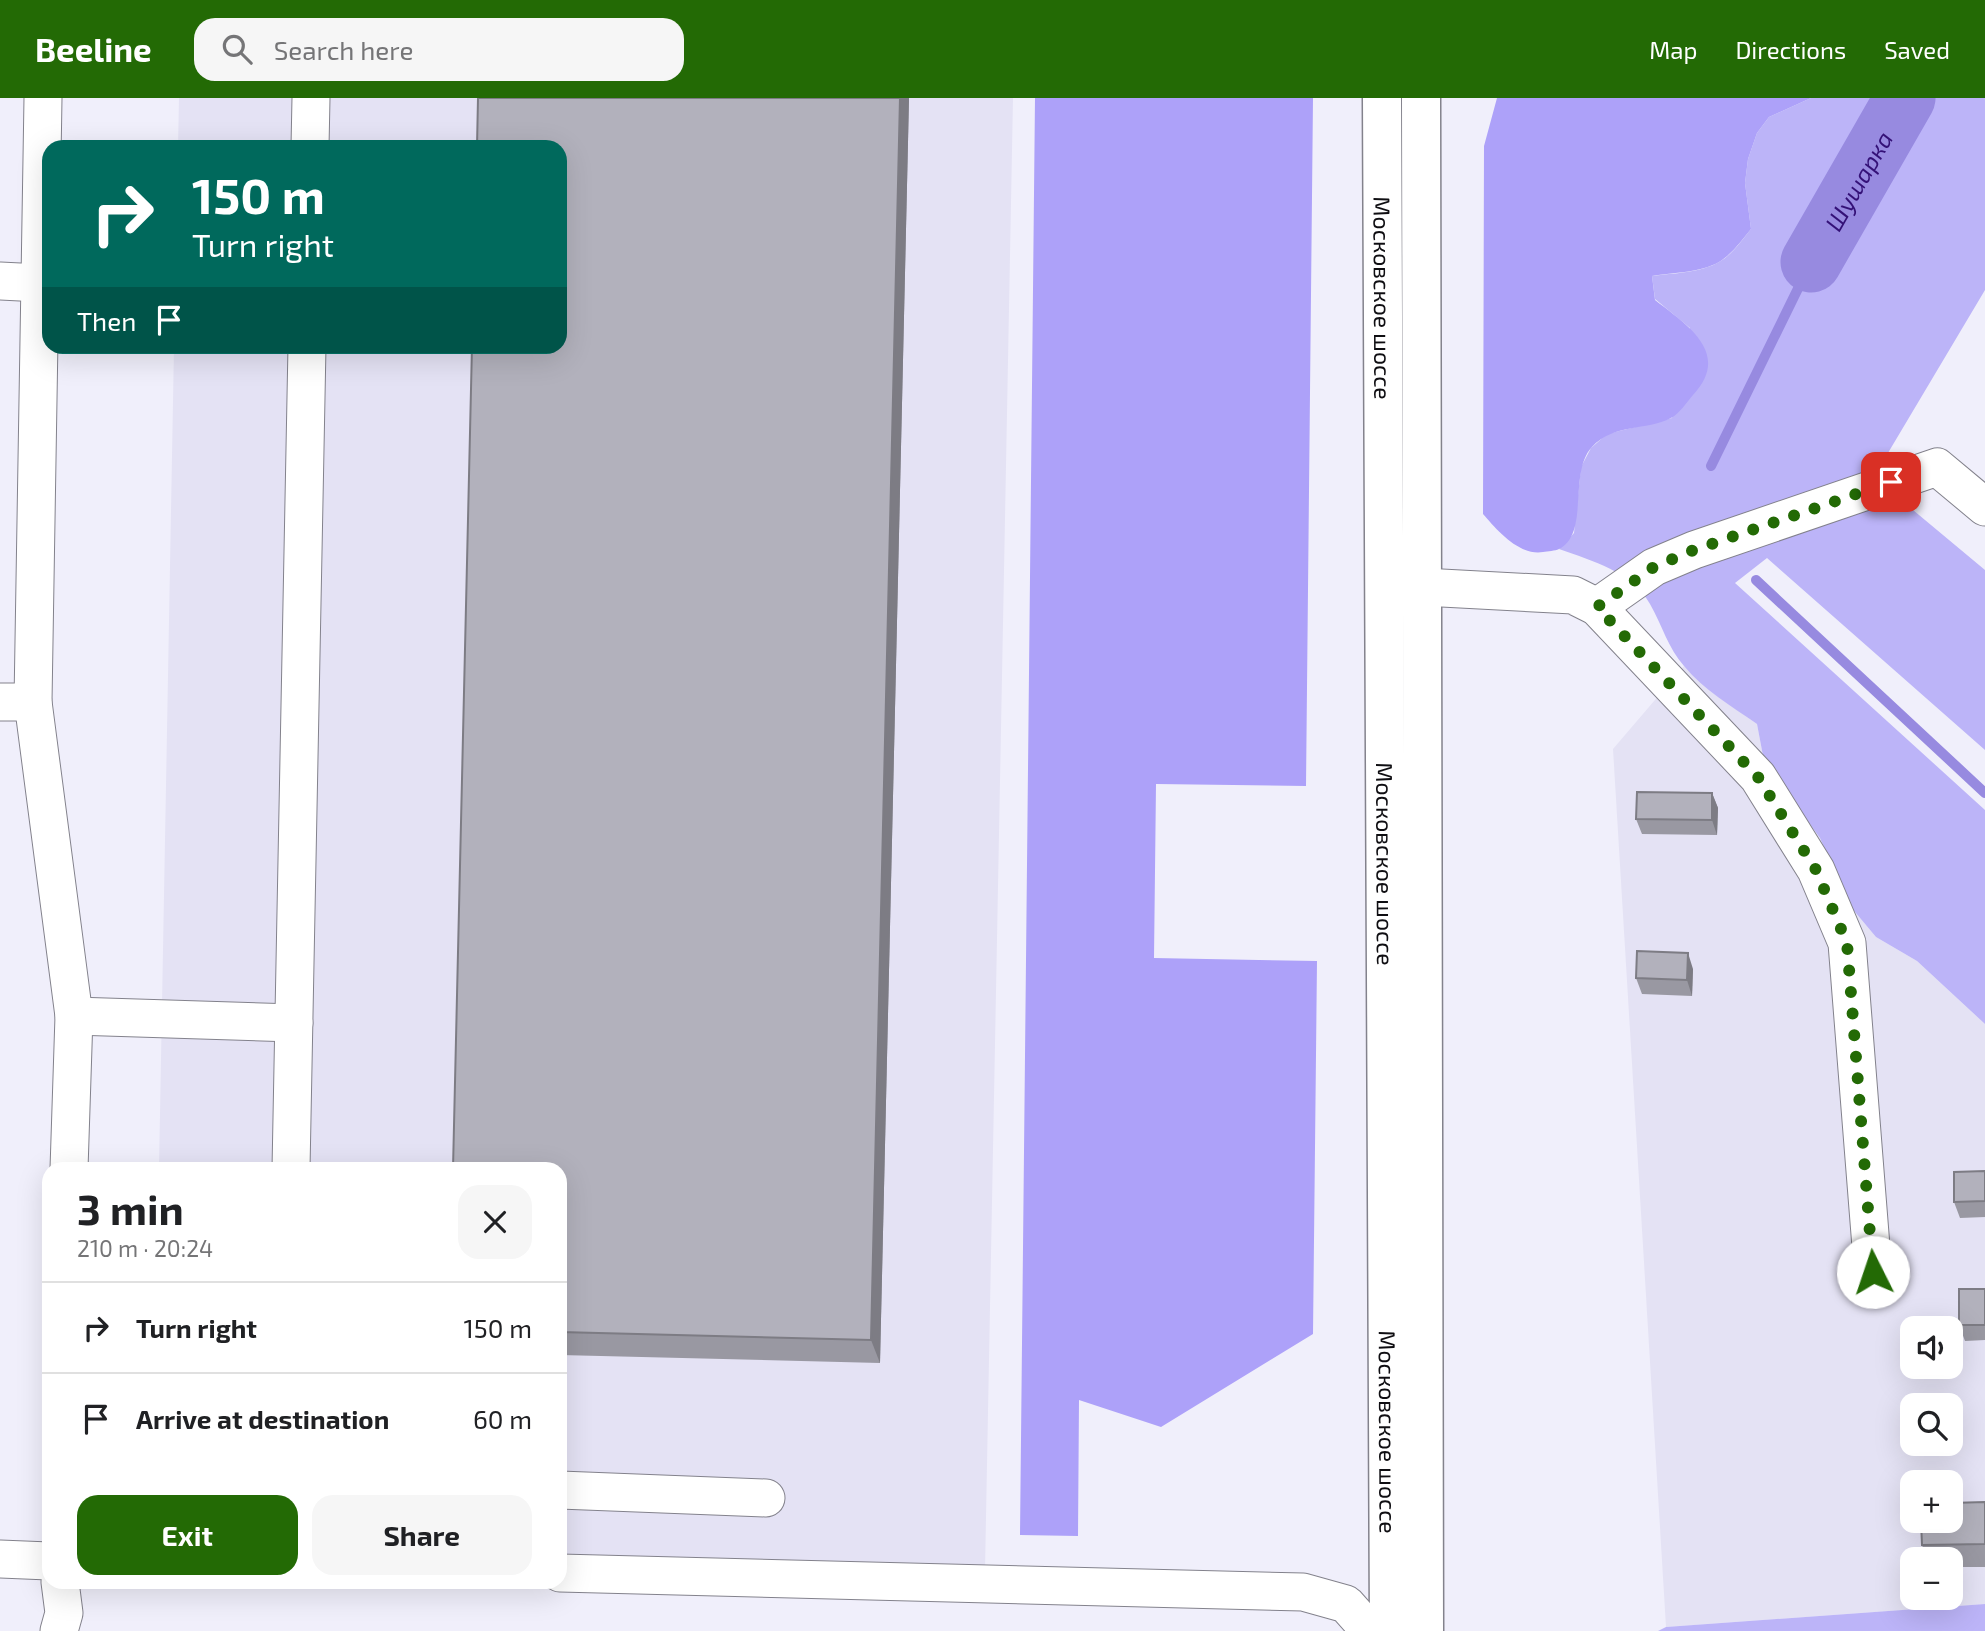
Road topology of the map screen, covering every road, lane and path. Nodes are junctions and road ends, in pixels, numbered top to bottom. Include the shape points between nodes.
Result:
1 (43, 98) edge
2 (311, 98) edge
3 (1382, 98) edge
4 (1421, 98) edge
5 (42, 140) edge
6 (310, 140) edge
7 (42, 160) edge
8 (0, 281) edge
9 (40, 283) junction
10 (307, 354) edge
11 (1985, 507) edge
12 (1423, 587) junction
13 (1597, 607) junction
14 (16, 702) edge
15 (74, 1016) junction
16 (294, 1023) junction
17 (69, 1162) edge
18 (291, 1162) edge
19 (1873, 1272) dead end
20 (567, 1490) edge
21 (766, 1498) dead end
22 (0, 1559) edge
23 (42, 1561) edge
24 (567, 1573) edge
25 (61, 1589) edge
26 (59, 1631) edge
27 (1370, 1631) edge
28 (1389, 1631) edge
29 (1424, 1631) edge

1 - 5 street
2 - 6 street
3 - 28 highway, Московское шоссе
4 - 12 highway, Московское шоссе
7 - 9 street
8 - 9 street
9 - 14 street
10 - 16 street
11 - 13 street via 1937,467 1694,550 1654,567
12 - 13 street via 1573,595
12 - 29 highway, Московское шоссе
13 - 19 street via 1758,777 1816,870 1847,943
14 - 15 street
15 - 16 street
15 - 17 street
16 - 18 street
20 - 21 street
22 - 23 street
24 - 27 street via 1303,1592 1346,1605
25 - 26 street via 64,1613

